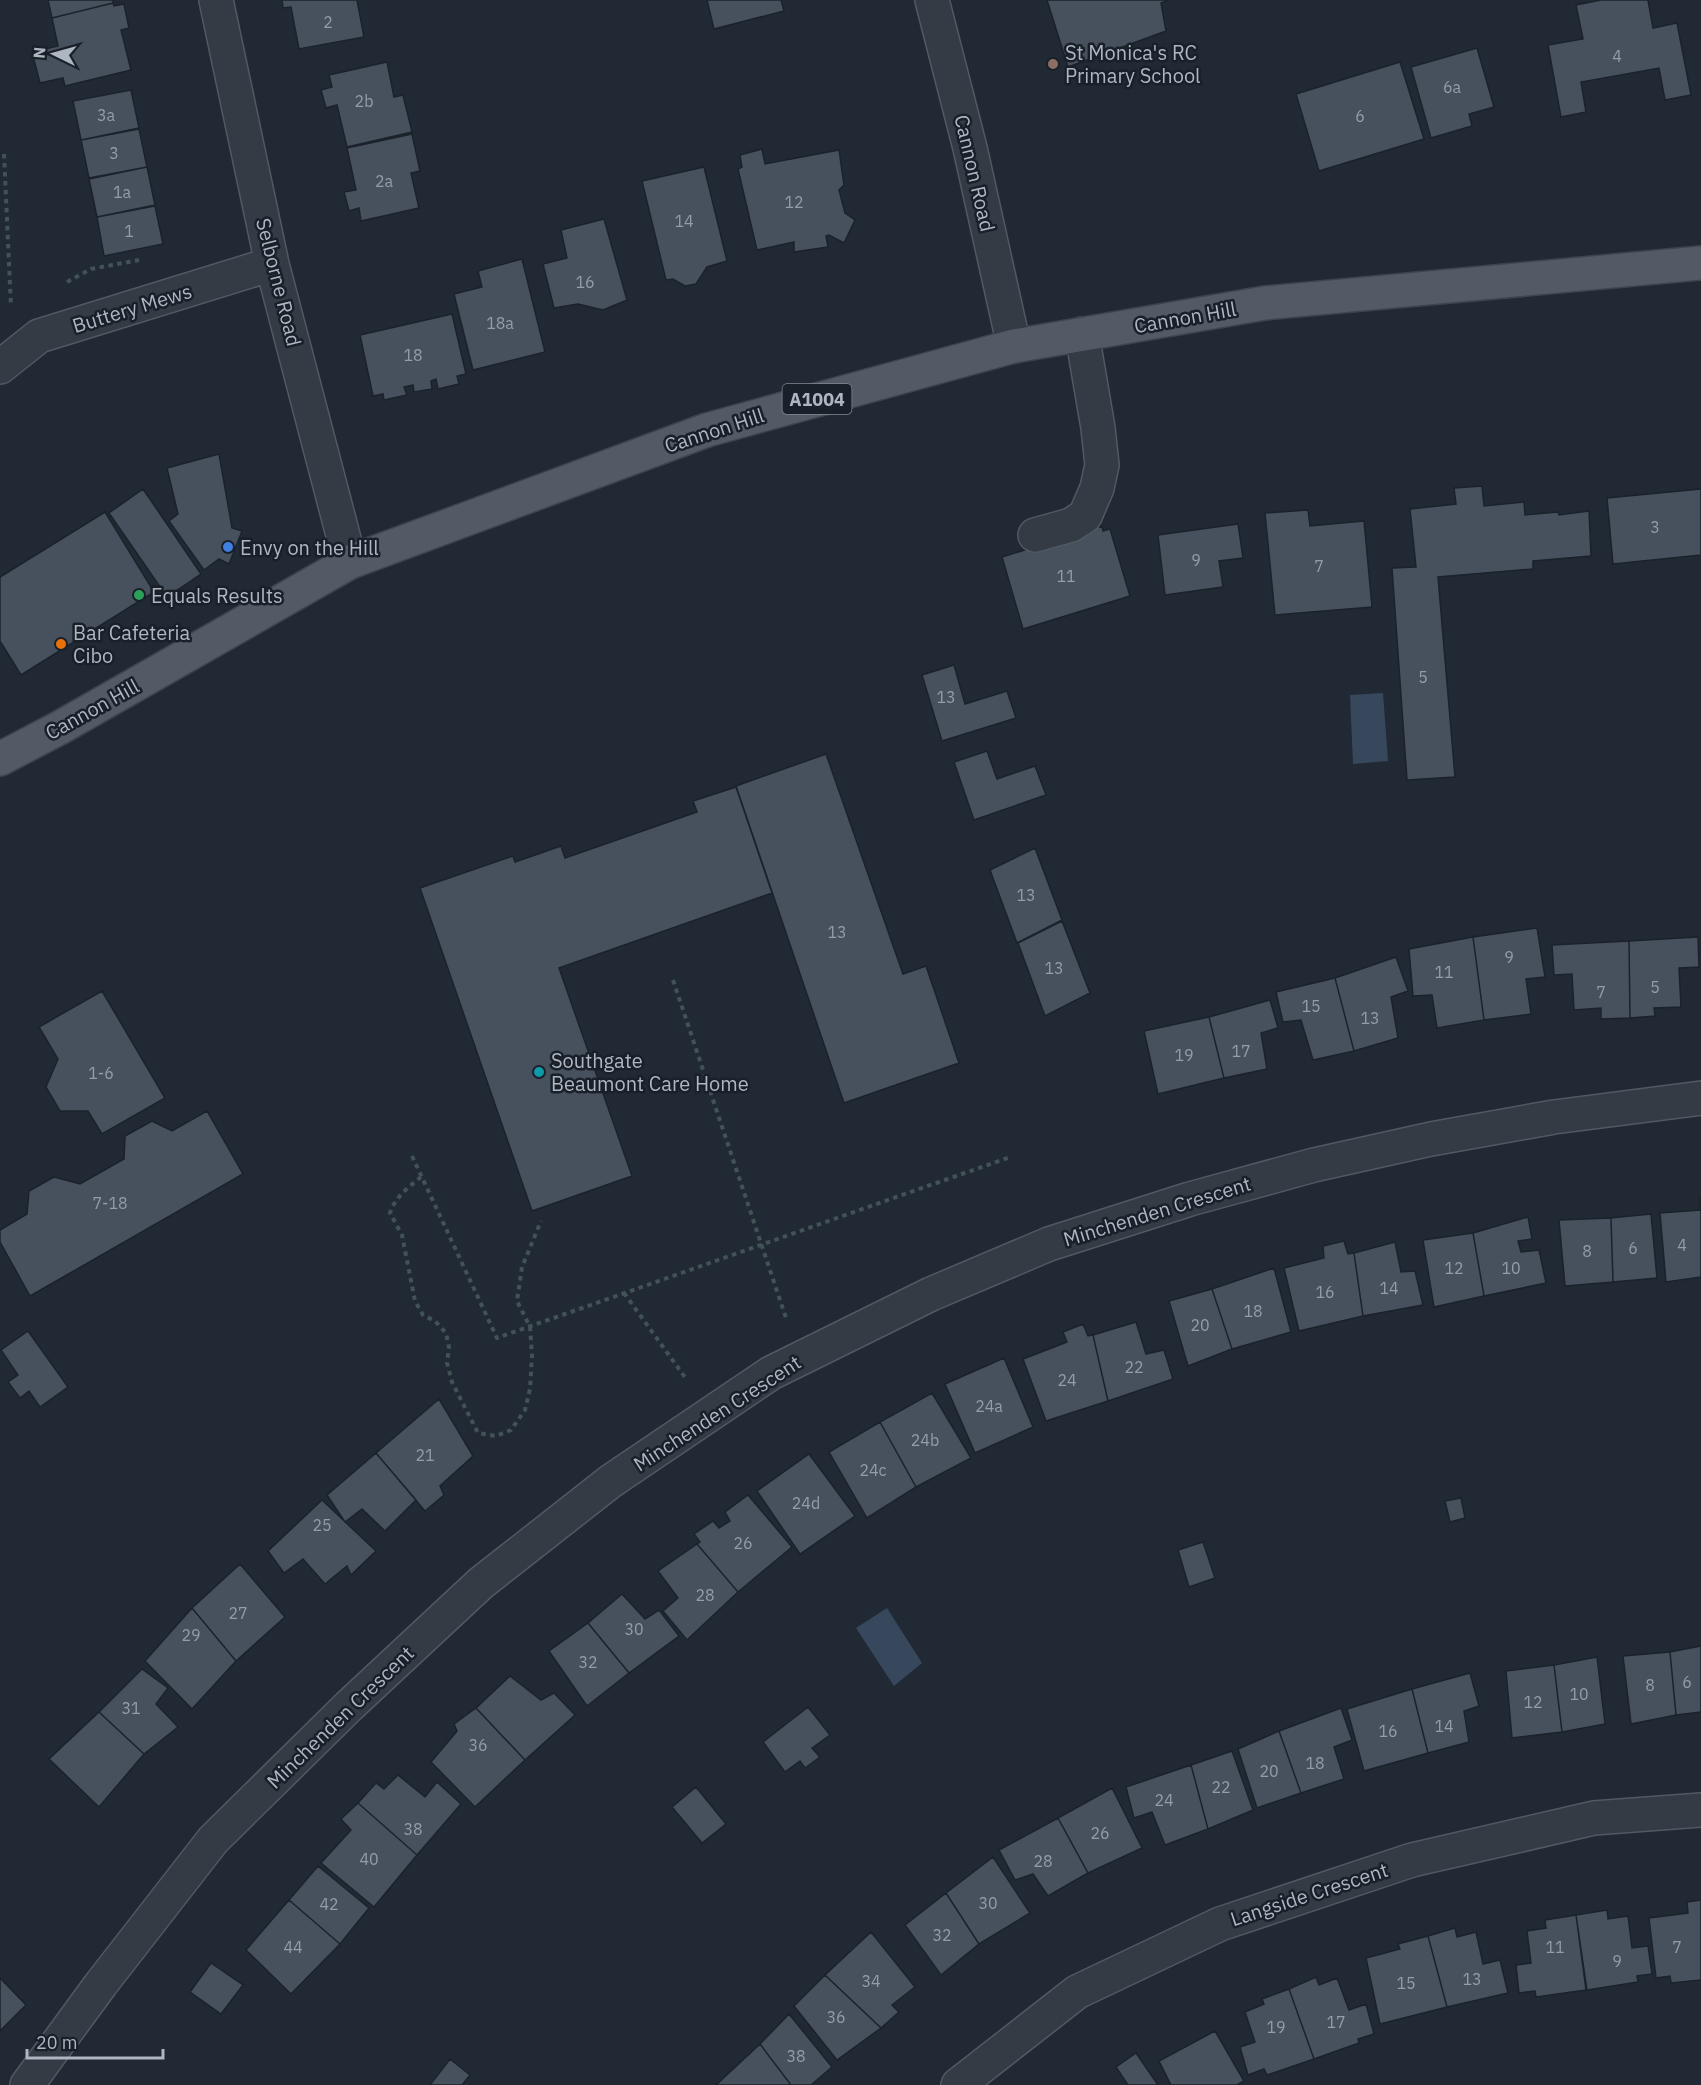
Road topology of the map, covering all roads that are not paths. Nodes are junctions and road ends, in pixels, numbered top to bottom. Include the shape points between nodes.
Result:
1 (216, 0) edge
2 (932, 0) edge
3 (1701, 263) edge
4 (272, 264) junction
5 (1082, 334) junction
6 (1014, 346) junction
7 (0, 367) edge
8 (1035, 535) dead end
9 (350, 562) junction
10 (0, 759) edge
11 (1701, 1098) edge
12 (1701, 1810) edge
13 (27, 2085) edge
14 (958, 2085) edge

1 - 4 street, Selborne Road
2 - 6 street, Cannon Road
3 - 5 main road, Cannon Hill / A1004 via 1264,303
4 - 7 street, Buttery Mews via 39,336
4 - 9 street, Selborne Road
5 - 6 main road, Cannon Hill / A1004
5 - 8 street via 1102,465 1097,488 1085,516 1071,525
6 - 9 main road, Cannon Hill / A1004 via 707,430
9 - 10 main road, Cannon Hill / A1004
11 - 13 street, Minchenden Crescent via 1554,1117 1431,1139 1314,1165 1190,1199 1049,1244 931,1294 771,1373 611,1481 481,1584 349,1706 213,1840
12 - 14 street, Langside Crescent via 1594,1818 1423,1857 1220,1924 1077,1992

